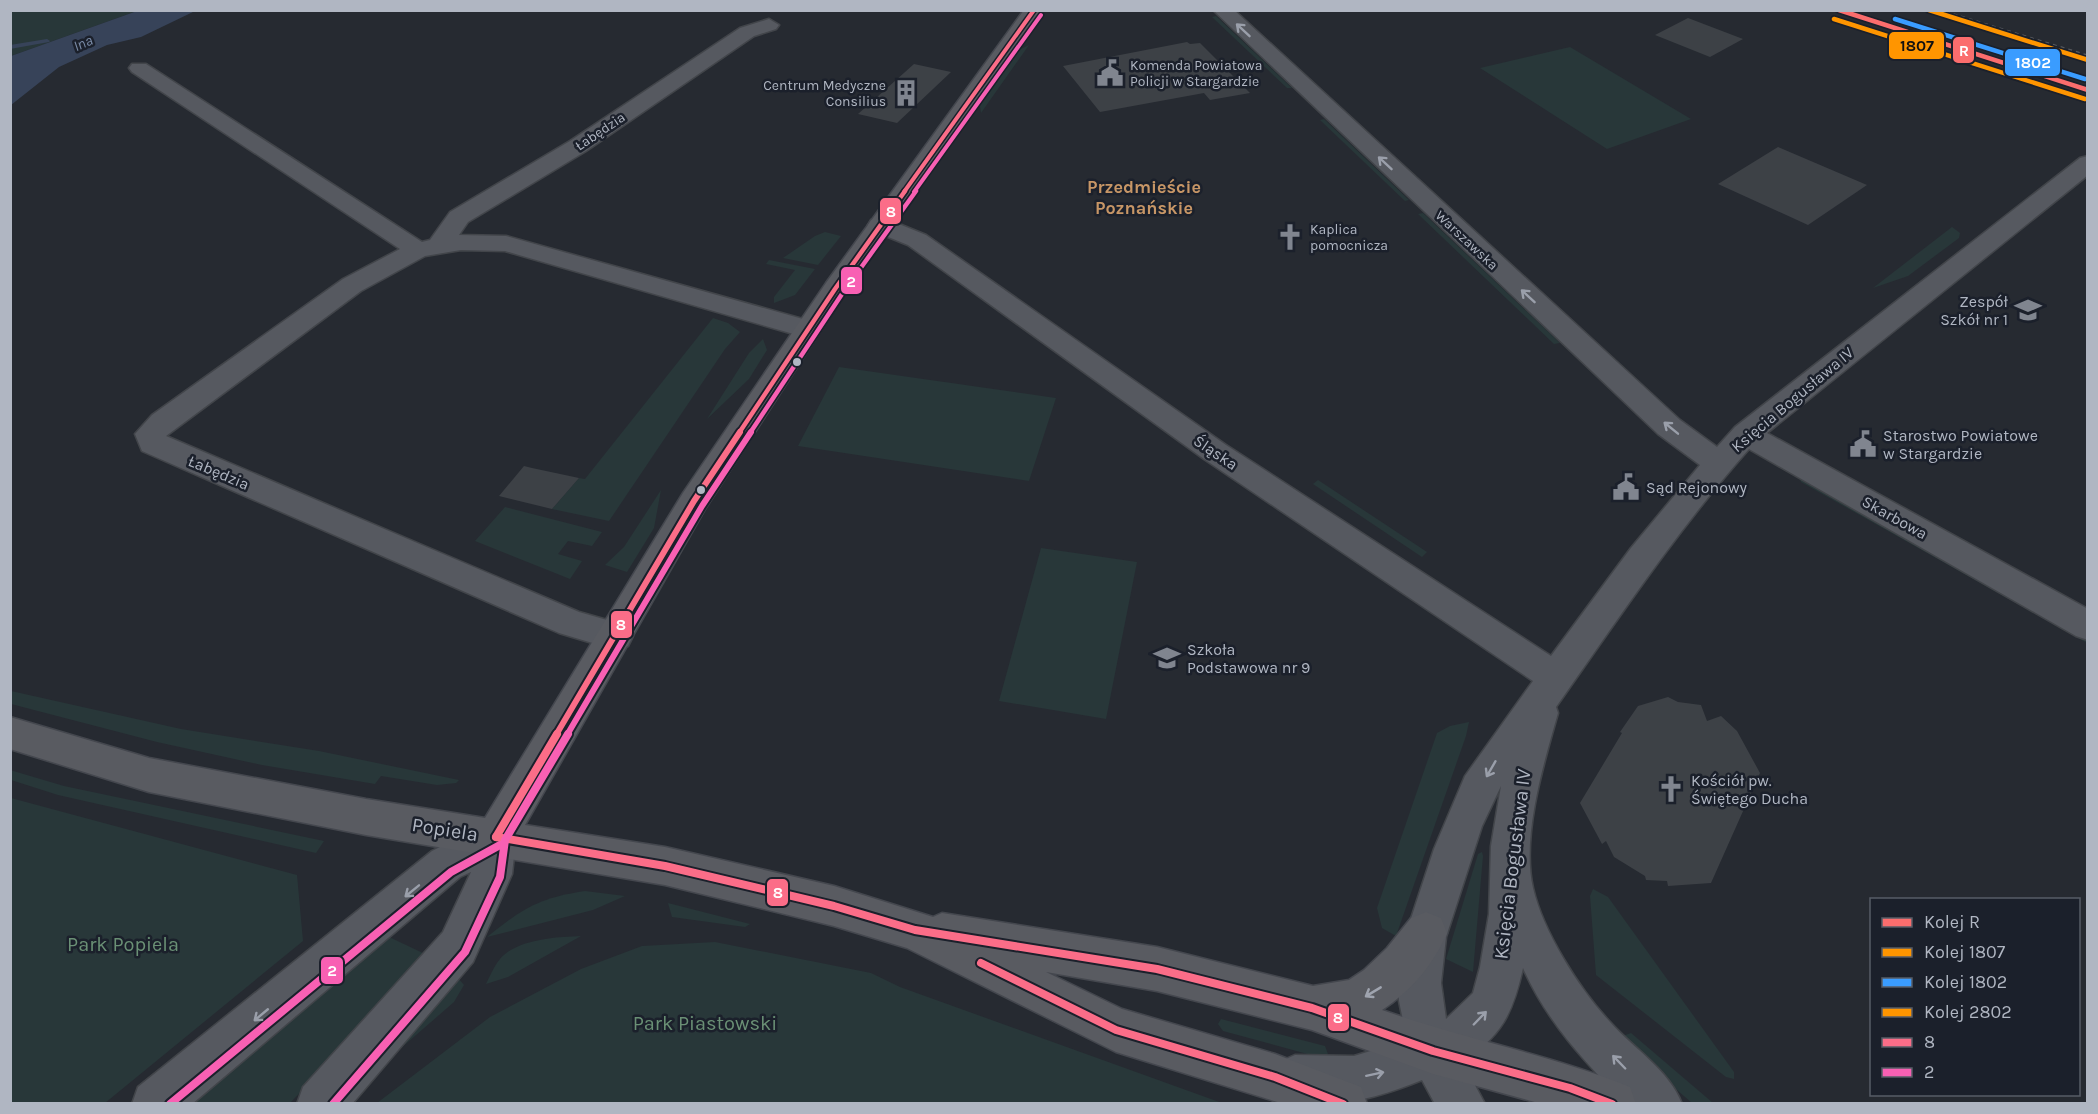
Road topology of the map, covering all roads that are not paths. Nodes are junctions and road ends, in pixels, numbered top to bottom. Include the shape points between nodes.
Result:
1 (1034, 10) edge
2 (1222, 10) edge
3 (769, 25) dead end
4 (139, 68) dead end
5 (2088, 163) edge
6 (880, 225) junction
7 (428, 248) junction
8 (807, 329) junction
9 (1754, 427) junction
10 (1718, 463) junction
11 (2088, 626) edge
12 (615, 636) junction
13 (1552, 682) junction
14 (10, 734) edge
15 (496, 837) junction
16 (1513, 890) junction
17 (915, 930) junction
18 (1426, 933) junction
19 (1312, 1008) junction
20 (1433, 1051) junction
21 (1275, 1077) junction
22 (155, 1104) edge
23 (320, 1104) edge
24 (1344, 1104) edge
25 (1462, 1104) edge
26 (1613, 1104) edge
27 (1659, 1104) edge

1 - 6 main road
10 -> 2 street, Warszawska via 1669,427
3 - 7 street, Łabędzia via 747,32 578,146 459,217
4 - 7 street
5 - 9 street, Księcia Bogusława IV
6 - 8 main road
6 - 13 street, Śląska via 917,240 1215,452
7 - 8 street, Łabędzia via 506,244
7 - 12 street, Łabędzia via 352,285 162,422 150,434 153,444 571,623
8 - 12 main road via 694,501
9 - 10 street, Księcia Bogusława IV
9 - 11 street, Skarbowa
10 - 13 street, Księcia Bogusława IV via 1622,584
12 - 15 main road
13 - 16 street, Księcia Bogusława IV via 1526,758 1511,848
13 -> 18 street, Księcia Bogusława IV via 1505,745 1471,804
14 - 15 main road, Popiela via 160,777
15 - 17 main road, Popiela via 665,866 834,906
15 -> 22 street via 446,864
15 - 23 street via 491,874 458,947
20 -> 16 street, Księcia Bogusława IV via 1460,1035 1488,1010 1506,942
27 -> 16 street via 1562,998 1535,950
17 - 19 main road, Popiela via 1157,969
17 - 21 main road, Popiela via 1116,1030
18 -> 19 main road via 1380,988 1357,1001
18 - 20 street, Księcia Bogusława IV via 1419,991 1422,1020
19 - 20 main road, Popiela
21 -> 20 street via 1353,1079 1388,1071
20 - 25 street, Księcia Bogusława IV
20 - 26 main road, Popiela via 1570,1088
21 - 24 main road, Popiela

